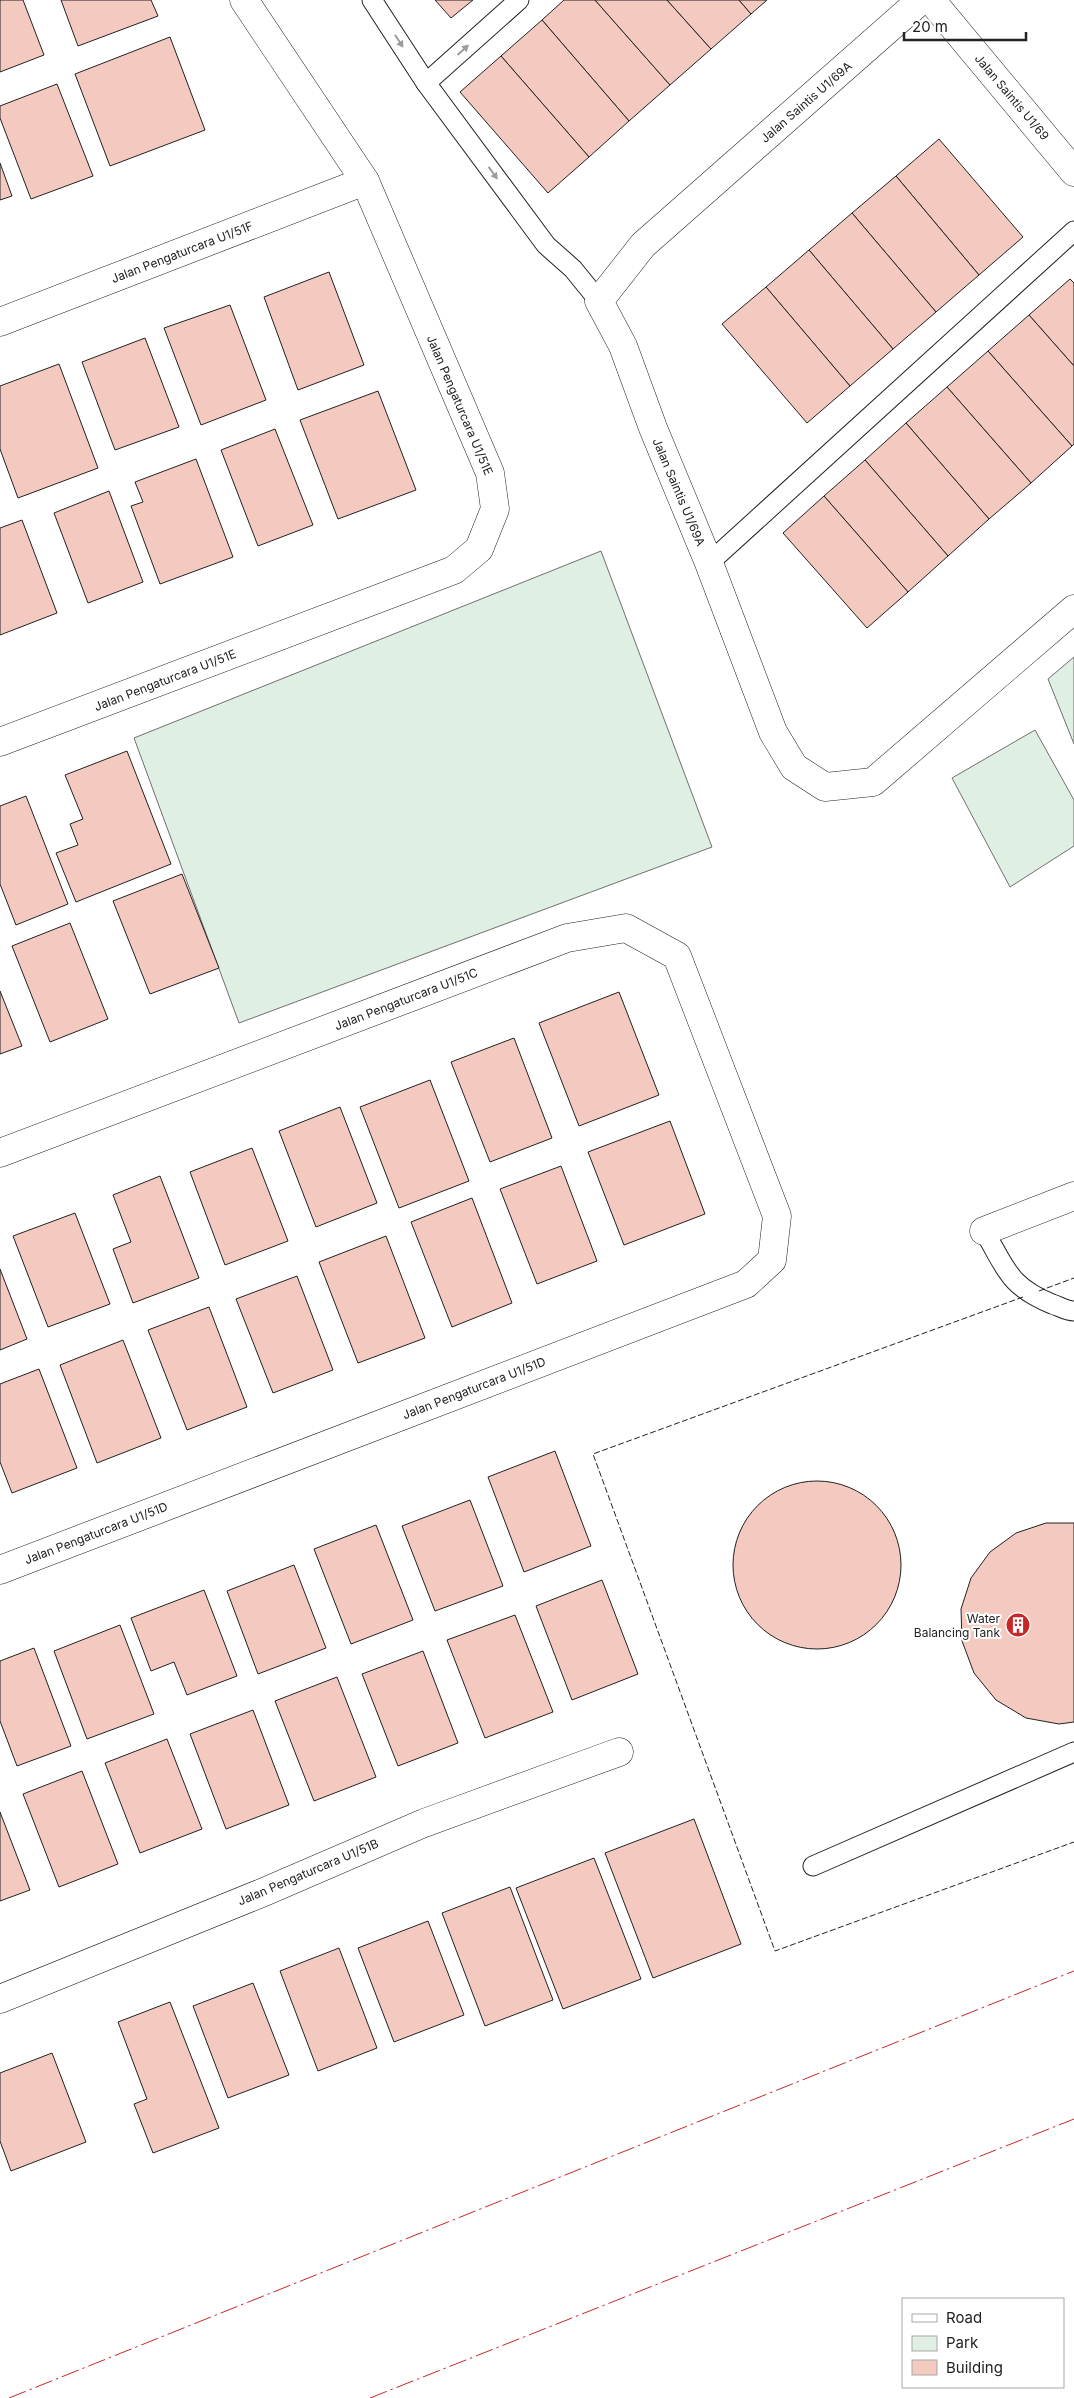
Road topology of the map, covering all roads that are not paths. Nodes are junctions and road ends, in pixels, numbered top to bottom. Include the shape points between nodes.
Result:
1 (244, 0) edge
2 (372, 0) edge
3 (519, 0) edge
4 (921, 0) edge
5 (931, 0) edge
6 (426, 83) junction
7 (1074, 172) edge
8 (365, 181) junction
9 (1074, 231) edge
10 (599, 301) junction
11 (0, 322) edge
12 (709, 563) junction
13 (1074, 609) edge
14 (0, 742) edge
15 (728, 1089) joint
16 (0, 1153) edge
17 (1074, 1196) edge
18 (984, 1231) joint
19 (1074, 1311) edge
20 (0, 1570) edge
21 (619, 1752) dead end
22 (1074, 1752) edge
23 (813, 1866) dead end
24 (0, 1999) edge

1 - 8 street, Jalan Pengaturcara U1/51E
2 -> 6 lane
6 -> 3 lane
4 - 10 street, Jalan Saintis U1/69A via 643,245
5 - 7 street, Jalan Saintis U1/69
6 -> 10 lane via 546,245 573,269
8 - 11 street, Jalan Pengaturcara U1/51F
8 - 14 street, Jalan Pengaturcara U1/51E via 490,473 495,509 479,549 454,570
9 - 12 lane
10 - 12 street, Jalan Saintis U1/69A via 622,346 652,428
12 - 13 street, Jalan Saintis U1/69A via 773,732 794,767 825,787 873,782
15 - 16 street, Jalan Pengaturcara U1/51C via 677,956 626,928 567,938
15 - 20 street, Jalan Pengaturcara U1/51D via 777,1216 772,1260 746,1284
17 - 18 street
18 - 19 lane via 1004,1269 1016,1284 1041,1299
21 - 24 street, Jalan Pengaturcara U1/51B via 424,1822 264,1892
22 - 23 lane

